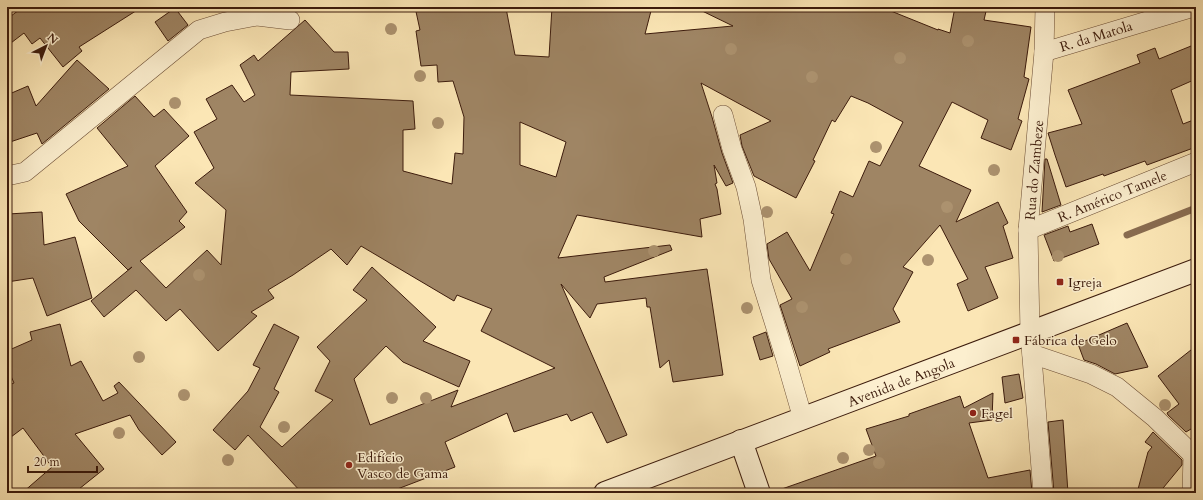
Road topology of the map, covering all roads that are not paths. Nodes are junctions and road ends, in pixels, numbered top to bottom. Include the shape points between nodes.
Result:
1 (1045, 7) edge
2 (1194, 7) edge
3 (290, 20) dead end
4 (1044, 52) junction
5 (723, 115) dead end
6 (1196, 162) edge
7 (7, 176) edge
8 (1028, 230) junction
9 (1196, 270) edge
10 (1031, 343) junction
11 (803, 419) junction
12 (742, 441) junction
13 (1194, 456) edge
14 (605, 493) edge
15 (760, 493) edge
16 (1043, 493) edge
17 (1192, 493) edge

1 - 4 street, Rua do Zambeze
2 - 4 street, R. da Matola
3 - 7 street via 257,16 199,30 25,172
4 - 8 street, Rua do Zambeze
5 - 11 street via 746,187 761,280
6 - 8 street, R. Américo Tamele
8 - 10 street, Rua do Zambeze
9 - 10 main road, Avenida de Angola via 1074,315
10 - 11 main road, Avenida de Angola
10 - 13 street via 1117,387 1155,418
10 - 16 street, Rua do Zambeze
11 - 12 main road, Avenida de Angola
12 - 14 main road, Avenida de Angola
12 - 15 main road
13 - 17 street

